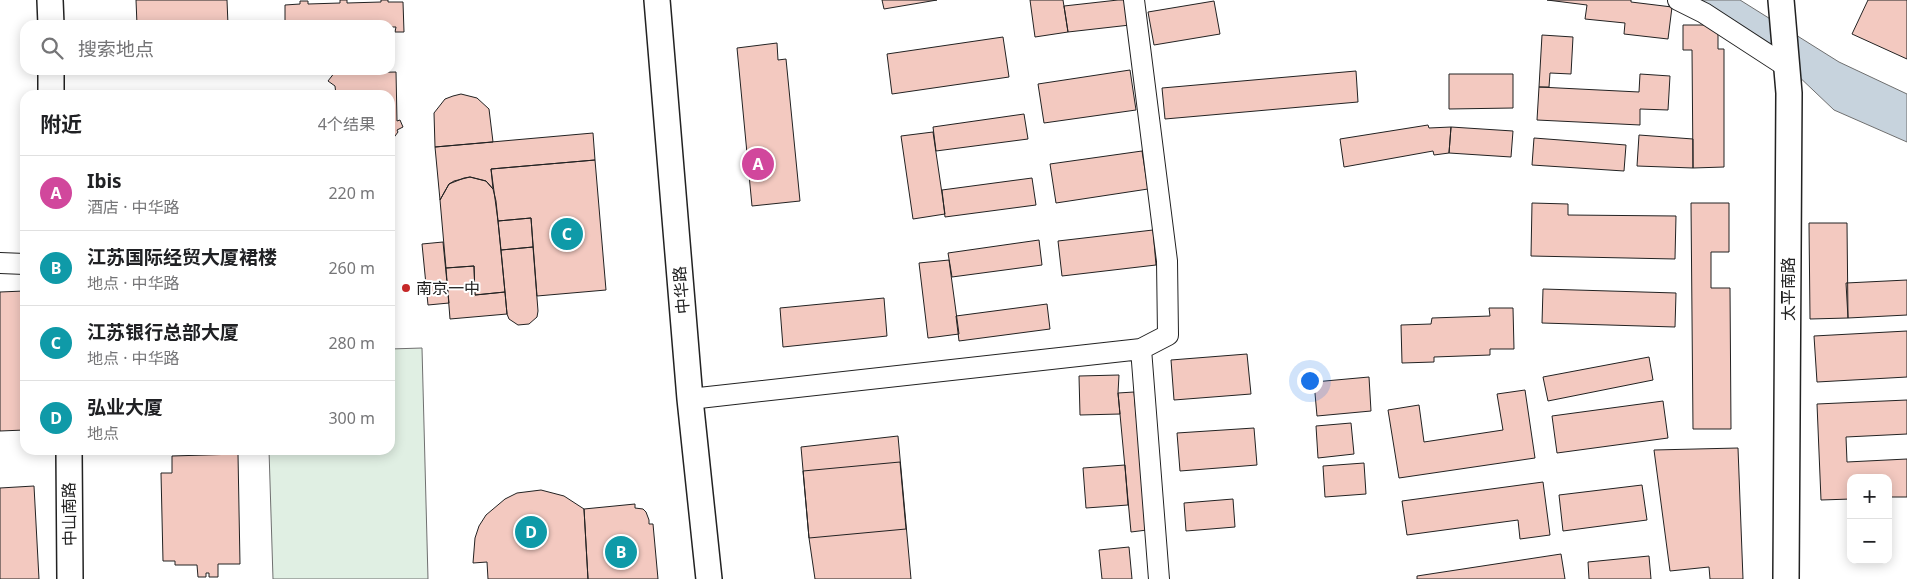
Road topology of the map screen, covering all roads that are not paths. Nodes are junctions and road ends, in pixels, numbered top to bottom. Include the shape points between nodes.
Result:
1 (50, 0) edge
2 (658, 0) edge
3 (1134, 0) edge
4 (1678, 0) edge
5 (1781, 0) edge
6 (51, 20) edge
7 (1787, 67) junction
8 (51, 75) edge
9 (51, 90) edge
10 (0, 263) edge
11 (20, 264) edge
12 (1141, 349) junction
13 (690, 399) junction
14 (69, 455) edge
15 (70, 579) edge
16 (709, 579) edge
17 (1159, 579) edge
18 (1786, 579) edge

1 - 6 street
2 - 13 main road, 中华路
3 - 12 street via 1167,261 1168,336
4 - 7 street via 1704,13
5 - 7 main road, 太平南路
7 - 18 main road, 太平南路 via 1790,93
8 - 9 street
10 - 11 street
12 - 13 street
12 - 17 street
13 - 16 main road, 中华路
14 - 15 street

